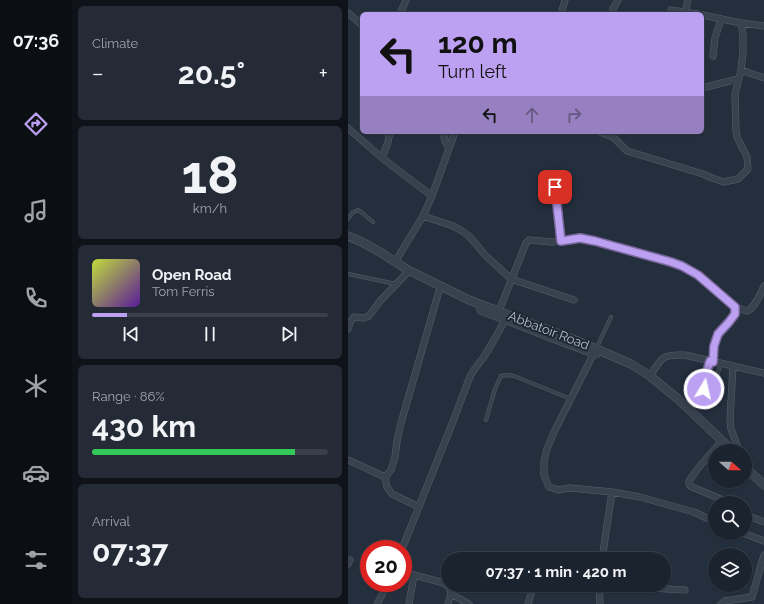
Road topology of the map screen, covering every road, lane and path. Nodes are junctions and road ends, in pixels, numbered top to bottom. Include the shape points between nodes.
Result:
1 (406, 0) edge
2 (565, 0) edge
3 (618, 0) edge
4 (688, 0) edge
5 (613, 9) dead end
6 (672, 10) dead end
7 (401, 12) edge
8 (562, 12) edge
9 (685, 12) joint
10 (348, 13) edge
11 (704, 15) edge
12 (721, 19) junction
13 (360, 23) edge
14 (741, 23) junction
15 (764, 26) edge
16 (713, 56) dead end
17 (741, 70) junction
18 (764, 78) edge
19 (738, 79) junction
20 (704, 88) edge
21 (348, 128) edge
22 (390, 134) edge
23 (443, 134) edge
24 (454, 134) edge
25 (605, 134) edge
26 (449, 148) junction
27 (382, 158) junction
28 (554, 174) dead end
29 (432, 196) junction
30 (423, 216) junction
31 (348, 219) edge
32 (373, 222) dead end
33 (348, 236) edge
34 (348, 240) edge
35 (561, 241) junction
36 (394, 262) junction
37 (348, 274) edge
38 (406, 274) junction
39 (511, 280) junction
40 (396, 284) junction
41 (764, 286) edge
42 (439, 291) junction
43 (574, 300) dead end
44 (735, 307) junction
45 (499, 311) junction
46 (611, 317) dead end
47 (505, 320) junction
48 (348, 329) edge
49 (595, 351) junction
50 (712, 361) junction
51 (721, 363) junction
52 (733, 366) junction
53 (764, 373) edge
54 (650, 376) junction
55 (571, 399) junction
56 (486, 420) dead end
57 (720, 443) joint
58 (725, 444) edge
59 (736, 444) edge
60 (348, 460) edge
61 (752, 470) edge
62 (752, 474) edge
63 (385, 477) junction
64 (764, 481) edge
65 (764, 485) edge
66 (612, 492) junction
67 (714, 496) edge
68 (419, 507) junction
69 (752, 517) edge
70 (708, 519) edge
71 (764, 522) edge
72 (752, 536) edge
73 (406, 540) edge
74 (764, 541) edge
75 (603, 552) edge
76 (764, 555) edge
77 (414, 575) joint
78 (671, 589) edge
79 (685, 590) dead end
80 (383, 592) edge
81 (532, 592) edge
82 (599, 592) edge
83 (451, 594) junction
84 (752, 597) junction
85 (377, 604) edge
86 (409, 604) edge
87 (448, 604) edge
88 (469, 604) edge
89 (528, 604) edge
90 (600, 604) edge
91 (721, 604) edge
92 (752, 604) edge

1 - 7 street
2 - 8 street
3 - 5 street
4 - 9 street
6 - 9 street
10 - 13 street
11 - 12 street
12 - 14 street
12 - 16 street
14 - 15 street
14 - 17 street
17 - 18 street
17 - 19 street
19 - 20 street
19 - 25 street via 735,94 736,130 747,157 748,169 738,179 724,182 627,150 613,137
21 - 27 street
22 - 27 street
23 - 26 street
24 - 26 street
26 - 29 street
27 - 29 street
28 - 35 street
29 - 30 street
30 - 36 street
30 - 39 street via 453,226 469,236
31 - 32 lane via 358,210
33 - 36 street, Abbatoir Road
34 - 38 street, Abbatoir Road
35 - 39 street via 529,240
35 - 44 street via 580,238 595,241 682,266 698,275
36 - 45 street, Abbatoir Road via 463,297
37 - 40 lane
38 - 40 street
38 - 42 street, Abbatoir Road
39 - 43 street
39 - 45 street
40 - 48 street via 369,316 354,317
41 - 44 street via 750,310
42 - 47 street, Abbatoir Road
42 - 63 street via 401,423 395,457 391,470
44 - 50 street via 735,314 718,334
45 - 49 street, Abbatoir Road
46 - 49 lane
47 - 49 street, Abbatoir Road
47 - 68 street via 472,372
49 - 54 street, Abbatoir Road via 631,364
49 - 55 street
49 - 57 street, Abbatoir Road via 654,383
50 - 51 street
50 - 51 lane via 703,384 704,389 713,389
50 - 54 street via 685,355 668,356 662,359
51 - 52 street
52 - 53 street
52 - 59 street via 730,420
54 - 58 street, Abbatoir Road
55 - 56 lane via 514,376 501,376
55 - 66 street via 547,449 544,475 549,487 558,490 570,488
57 - 67 street via 699,467 689,484
60 - 63 street
61 - 64 street
62 - 65 street
63 - 68 street via 392,494
66 - 70 street via 640,497 694,512
66 - 75 street
68 - 73 street
69 - 71 street
72 - 74 street
76 - 84 street
77 - 83 street via 444,583 449,587
77 - 86 street
78 - 79 street
80 - 85 street
81 - 89 street
82 - 90 street
83 - 87 street
83 - 88 street
84 - 91 street via 725,601
84 - 92 street

